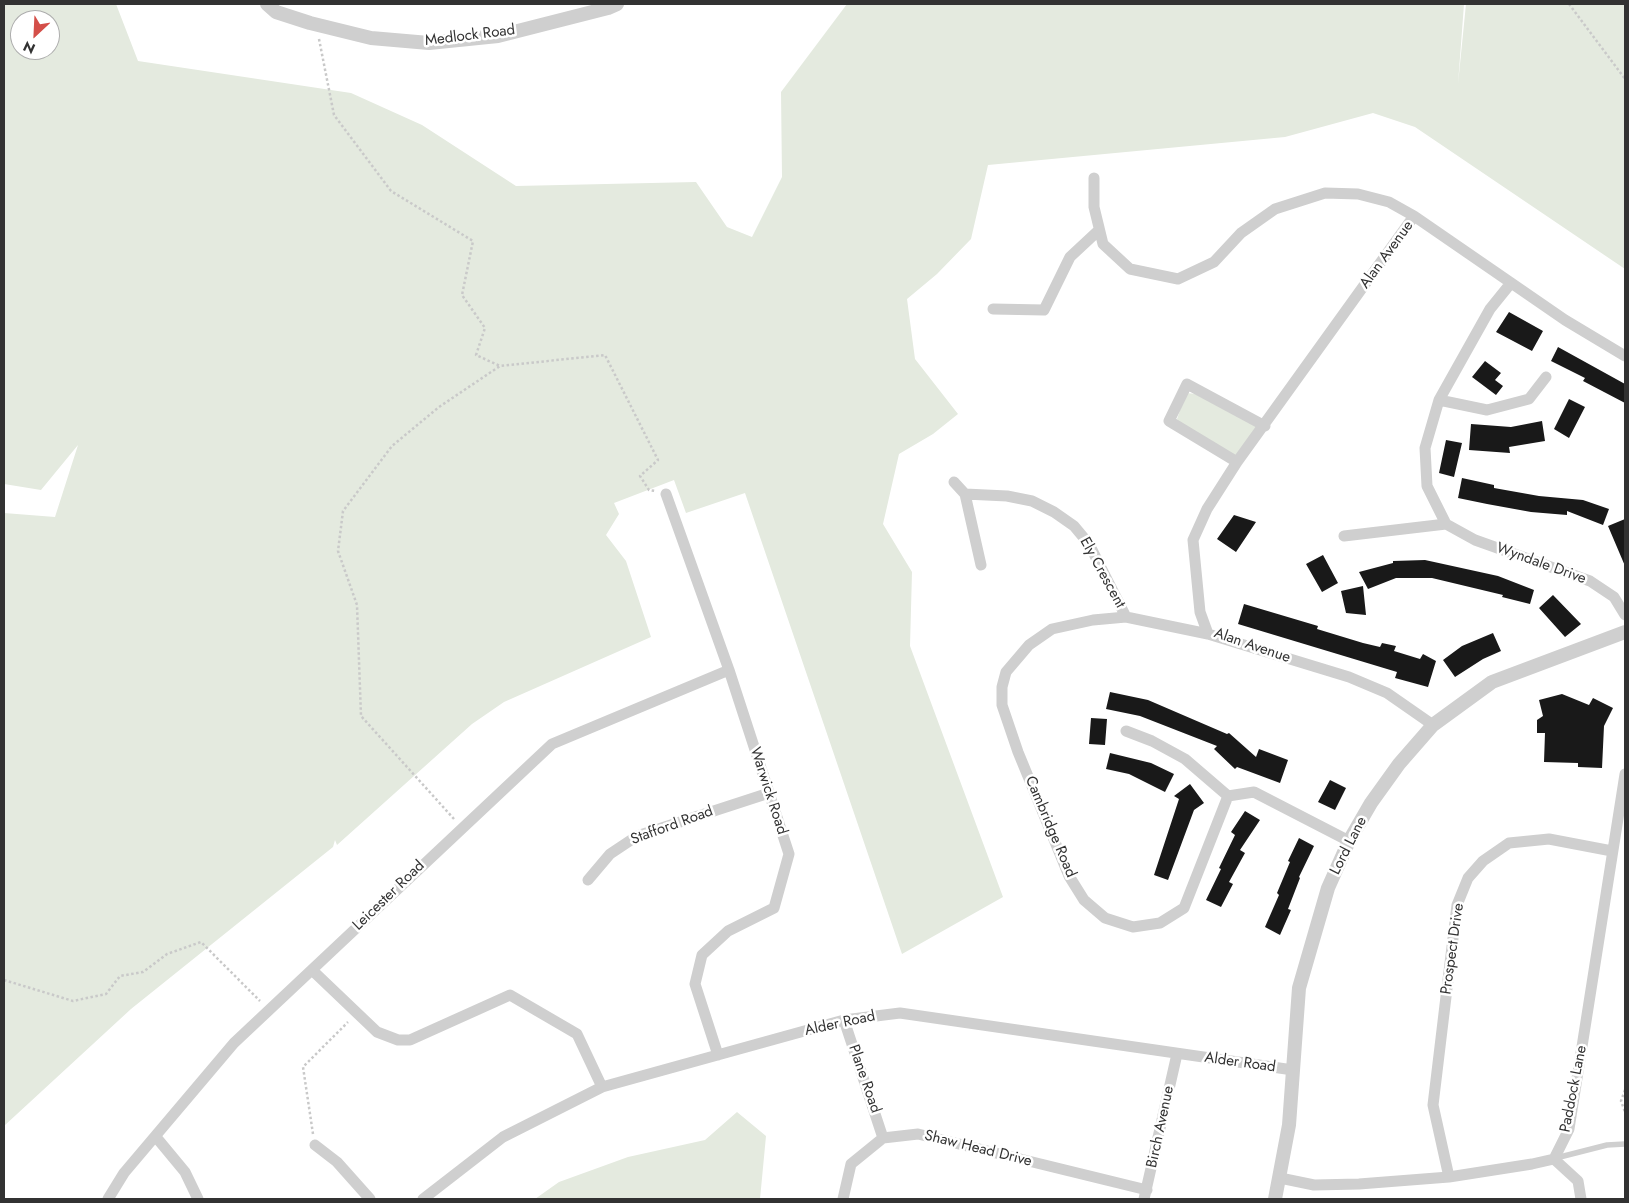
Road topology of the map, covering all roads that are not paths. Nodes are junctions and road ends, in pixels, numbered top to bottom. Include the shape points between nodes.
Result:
1 (267, 4) edge
2 (617, 4) edge
3 (1094, 178) dead end
4 (1414, 216) junction
5 (1100, 230) junction
6 (1511, 283) junction
7 (994, 309) dead end
8 (1625, 356) edge
9 (1546, 377) dead end
10 (1439, 400) junction
11 (1264, 426) junction
12 (1237, 462) junction
13 (954, 482) dead end
14 (666, 494) road end
15 (965, 494) junction
16 (1446, 524) junction
17 (1344, 536) dead end
18 (982, 565) dead end
19 (1625, 615) edge
20 (1126, 617) junction
21 (1625, 632) edge
22 (1208, 634) junction
23 (729, 670) junction
24 (1433, 726) junction
25 (1126, 731) dead end
26 (1625, 774) edge
27 (769, 793) junction
28 (1228, 796) junction
29 (1623, 806) edge
30 (1349, 841) junction
31 (1612, 852) junction
32 (588, 880) dead end
33 (312, 970) junction
34 (844, 1020) junction
35 (1177, 1054) junction
36 (718, 1055) junction
37 (1293, 1070) junction
38 (602, 1087) junction
39 (156, 1137) junction
40 (883, 1138) junction
41 (1625, 1144) edge
42 (315, 1146) road end
43 (1554, 1158) junction
44 (1449, 1177) junction
45 (1280, 1178) junction
46 (1146, 1195) edge
47 (108, 1199) edge
48 (198, 1199) edge
49 (370, 1199) edge
50 (423, 1199) edge
51 (844, 1199) edge
52 (1275, 1199) edge
53 (1581, 1199) edge

1 - 2 street, Medlock Road via 276,12 371,38 429,42 498,36
3 - 5 street via 1094,207
4 - 5 street via 1389,202 1358,194 1325,193 1300,199 1275,209 1241,233 1214,262 1178,279 1130,268 1103,244
4 - 6 street, Alan Avenue
4 - 11 street, Alan Avenue
5 - 7 street via 1070,257 1044,310
6 - 8 street, Alan Avenue
6 - 10 street via 1490,309
9 - 10 street via 1529,399 1487,410
10 - 16 street via 1425,448 1427,486
11 - 12 street, Alan Avenue
11 - 12 street via 1187,384 1169,421
12 - 22 street, Alan Avenue via 1207,509 1193,540 1200,612
13 - 15 street
14 - 23 street, Warwick Road
15 - 18 street
15 - 20 street, Ely Crescent via 1032,501 1074,526 1089,544
16 - 17 street
16 - 19 street, Wyndale Drive via 1475,540 1590,581 1614,597
20 - 22 street, Cambridge Road
20 - 28 street, Cambridge Road via 1052,629 1029,645 1006,672 1002,687 1002,705 1018,752 1069,876 1084,900 1105,918 1133,927 1160,923 1184,908
21 - 24 street, Lord Lane via 1492,682
22 - 24 street, Alan Avenue via 1387,693
23 - 27 street, Warwick Road
23 - 33 street, Leicester Road via 552,744
24 - 30 street, Lord Lane via 1399,764
25 - 28 street via 1185,759
26 - 29 street, Paddock Lane
27 - 32 street, Stafford Road via 637,836 610,854
27 - 36 street, Warwick Road via 789,854 774,908 728,931 702,955 695,984
28 - 30 street via 1254,792
29 - 31 street, Paddock Lane
30 - 37 street, Lord Lane via 1328,888 1299,988
31 - 43 street, Paddock Lane via 1569,1129
31 - 44 street, Prospect Drive via 1549,839 1509,843 1482,861 1468,878 1457,905 1433,1105
33 - 38 street via 377,1032 398,1040 410,1040 510,995 577,1034
33 - 39 street, Leicester Road via 234,1043
34 - 35 street, Alder Road via 900,1013
34 - 36 street, Alder Road
34 - 40 street, Plane Road
35 - 37 street, Alder Road
35 - 46 street, Birch Avenue
36 - 38 street, Alder Road
37 - 45 street, Lord Lane via 1289,1125
38 - 50 street, Alder Road via 503,1137
39 - 47 street, Leicester Road via 124,1173
39 - 48 street via 185,1172
40 - 46 street, Shaw Head Drive via 918,1134
40 - 51 street via 851,1164
41 - 43 lane via 1606,1145
42 - 49 street via 338,1162
43 - 44 street
43 - 53 street via 1578,1181
44 - 45 street via 1330,1185
45 - 52 street, Lord Lane

